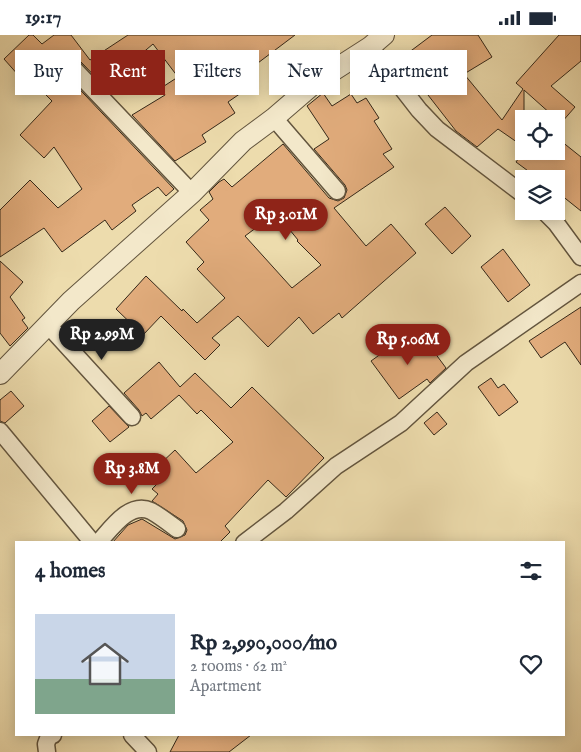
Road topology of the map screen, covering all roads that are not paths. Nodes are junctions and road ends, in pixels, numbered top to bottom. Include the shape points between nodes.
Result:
1 (377, 41) edge
2 (81, 76) edge
3 (274, 118) junction
4 (515, 188) edge
5 (337, 191) dead end
6 (192, 193) junction
7 (553, 220) edge
8 (581, 257) edge
9 (581, 283) edge
10 (48, 325) junction
11 (0, 374) edge
12 (132, 417) dead end
13 (0, 431) edge
14 (177, 529) dead end
15 (91, 541) edge
16 (100, 541) edge
17 (247, 541) edge
18 (51, 736) edge
19 (133, 736) edge
20 (47, 752) edge
21 (148, 752) edge

1 - 3 street via 317,81
1 - 4 street via 419,110 437,129
2 - 6 street
3 - 5 street
3 - 6 street via 244,141
6 - 10 street
7 - 8 street
9 - 17 street via 466,363 401,423 336,466
10 - 11 street
10 - 12 street
13 - 15 street
14 - 16 street via 151,511 142,509 119,519
18 - 20 street via 46,744
19 - 21 street

